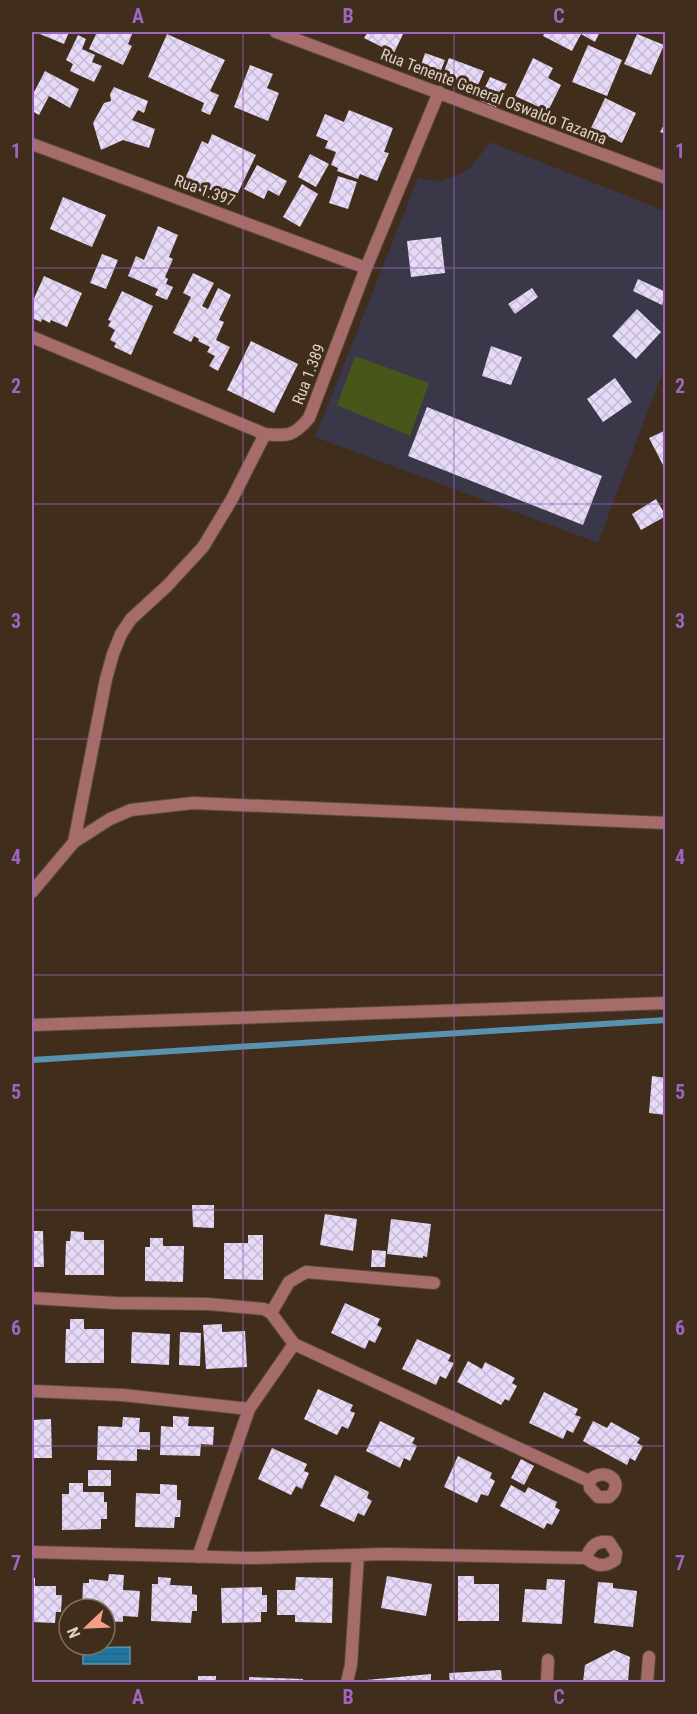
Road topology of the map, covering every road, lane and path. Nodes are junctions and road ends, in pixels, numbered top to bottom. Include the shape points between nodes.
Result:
1 (276, 32) edge
2 (440, 92) junction
3 (32, 144) edge
4 (666, 178) edge
5 (366, 268) junction
6 (32, 337) edge
7 (265, 434) junction
8 (666, 823) edge
9 (74, 842) junction
10 (32, 892) edge
11 (666, 1003) edge
12 (32, 1025) edge
13 (434, 1283) dead end
14 (32, 1298) edge
15 (272, 1312) junction
16 (294, 1344) junction
17 (32, 1391) edge
18 (249, 1408) junction
19 (589, 1481) dead end
20 (32, 1552) edge
21 (358, 1555) junction
22 (198, 1557) junction
23 (586, 1558) dead end
24 (649, 1657) dead end
25 (548, 1660) dead end
26 (347, 1683) edge
27 (547, 1683) edge
28 (647, 1683) edge

1 - 2 street, Rua Tenente General Oswaldo Tazama
2 - 4 street, Rua Tenente General Oswaldo Tazama
2 - 5 street, Rua 1.389
3 - 5 street, Rua 1.397
5 - 7 street, Rua 1.389 via 309,418 298,432 285,436
6 - 7 street, Rua 1.389
7 - 9 street via 203,547 131,619 121,634 106,679
8 - 9 street via 193,802 131,810
9 - 10 street
11 - 12 street
13 - 15 street via 306,1272 289,1282
14 - 15 street via 208,1304
15 - 16 street
16 - 18 street
16 - 19 street
17 - 18 street via 123,1395
18 - 22 street
20 - 22 street
21 - 22 street
21 - 23 street
21 - 26 street
24 - 28 street
25 - 27 street

